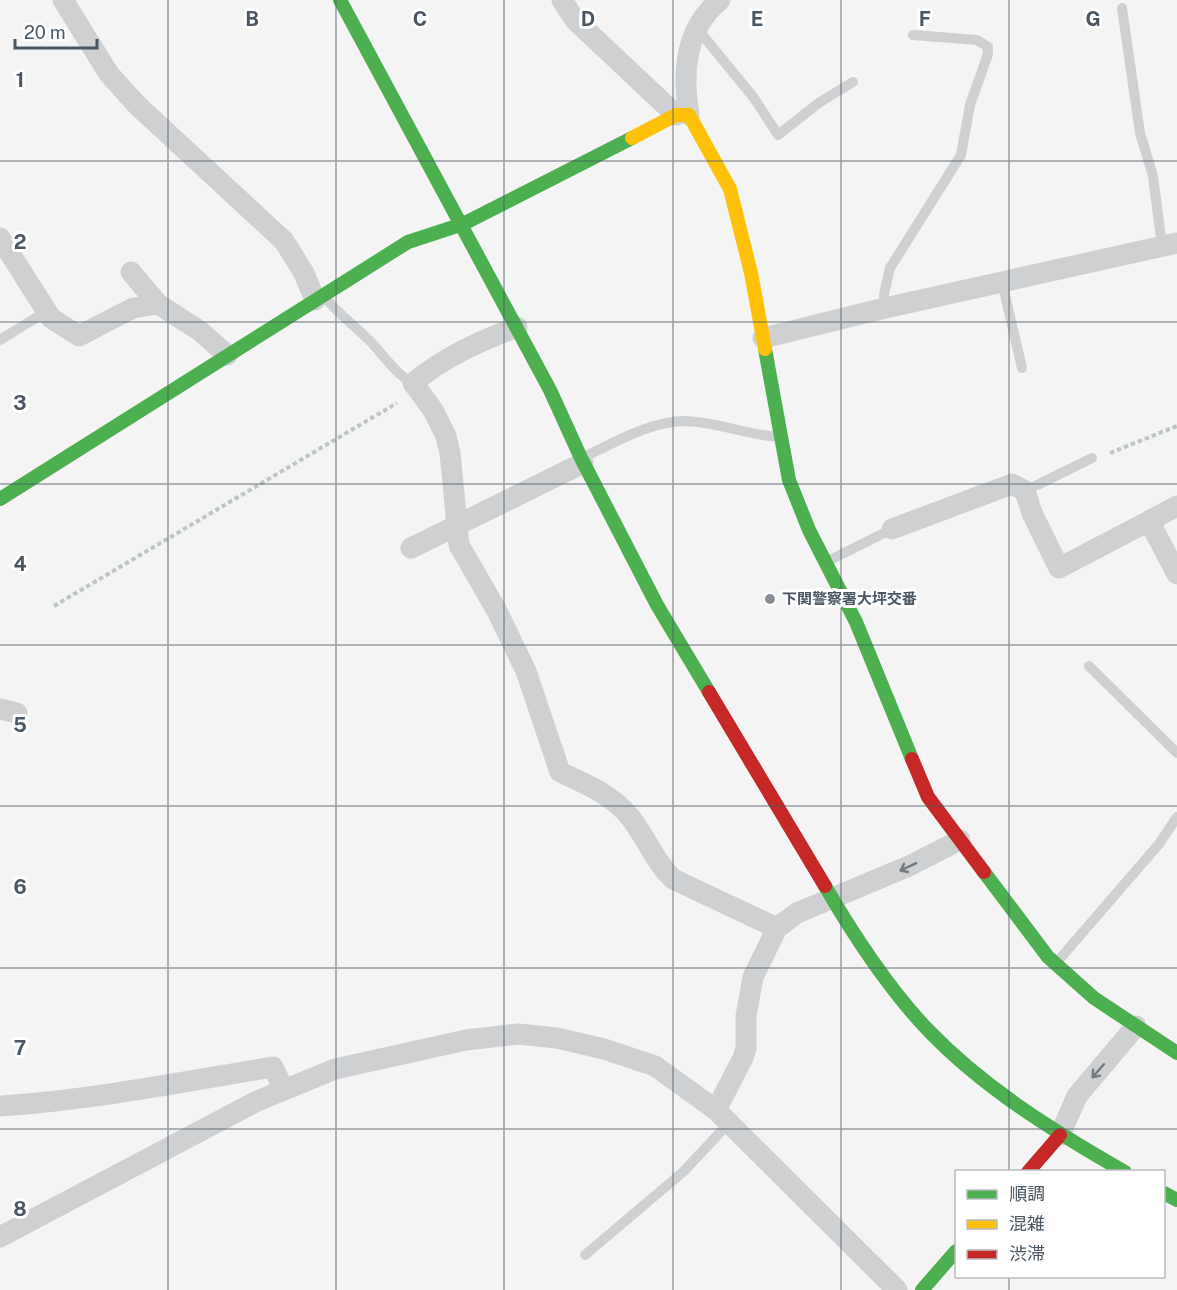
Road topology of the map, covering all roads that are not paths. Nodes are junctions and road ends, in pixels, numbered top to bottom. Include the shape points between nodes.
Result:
1 (63, 0) edge
2 (339, 0) edge
3 (562, 0) edge
4 (716, 2) edge
5 (1122, 8) dead end
6 (696, 27) junction
7 (913, 34) dead end
8 (853, 82) dead end
9 (682, 115) junction
10 (462, 224) junction
11 (0, 238) edge
12 (1169, 245) edge
13 (131, 272) dead end
14 (1002, 282) junction
15 (319, 298) junction
16 (158, 304) junction
17 (885, 308) junction
18 (47, 311) junction
19 (517, 327) junction
20 (763, 338) junction
21 (0, 340) edge
22 (227, 355) junction
23 (1022, 368) dead end
24 (416, 387) junction
25 (780, 437) junction
26 (1092, 458) road end
27 (582, 460) junction
28 (1025, 491) junction
29 (0, 500) edge
30 (1177, 506) edge
31 (1149, 521) junction
32 (458, 525) junction
33 (892, 529) joint
34 (411, 548) dead end
35 (827, 562) junction
36 (1177, 574) edge
37 (1089, 666) dead end
38 (1177, 753) edge
39 (1177, 817) edge
40 (960, 840) junction
41 (833, 900) junction
42 (777, 928) junction
43 (1056, 964) junction
44 (1136, 1026) junction
45 (1177, 1053) edge
46 (284, 1090) junction
47 (0, 1106) edge
48 (722, 1117) junction
49 (1060, 1135) junction
50 (1030, 1170) edge
51 (1121, 1170) edge
52 (0, 1237) edge
53 (955, 1253) edge
54 (585, 1255) dead end
55 (897, 1290) edge
56 (922, 1290) edge

1 - 15 street via 109,74 284,241
2 - 10 street
3 - 9 street via 575,20
4 - 6 street
5 - 12 lane via 1140,133
6 - 8 lane via 754,98 778,135
6 - 9 street via 688,57
7 - 17 lane via 977,40 988,47 988,54 970,105 961,155 890,268
9 - 10 street
9 - 20 street via 730,189
10 - 15 street via 408,242
10 - 19 street
11 - 18 street
12 - 14 street
13 - 16 street
14 - 17 street
14 - 23 lane
15 - 22 street
15 - 24 lane
16 - 18 street via 133,308 79,336 51,318
16 - 22 street
17 - 20 street
18 - 21 lane
19 - 24 street via 482,340 429,370
19 - 27 street
20 - 25 street
22 - 29 street
24 - 32 street via 446,436
25 - 27 lane via 754,436 699,423 669,423
25 - 35 street via 789,480
26 - 28 lane
27 - 32 street
27 - 41 street via 657,606
28 - 31 street via 1059,568
28 - 33 street via 1012,484
30 - 31 street
31 - 36 street
32 - 34 street
32 - 42 street via 459,545 526,671 560,772 610,797 630,818 661,868 673,879
33 - 35 lane
35 - 40 street via 928,797
37 - 38 lane
39 - 43 lane via 1159,844
40 -> 41 street
40 - 43 street
41 - 42 street via 797,913
41 - 49 street via 928,1030 972,1071
42 - 48 street via 753,977 746,1016 746,1048
43 - 44 street via 1094,998
44 - 45 street
44 -> 49 street via 1077,1096
46 - 47 street via 273,1067 39,1104
46 - 48 street via 335,1069 466,1040 518,1034 557,1038 655,1066
46 - 52 street
48 - 54 lane via 682,1172
48 - 55 street
49 - 50 street
49 - 51 street
53 - 56 street

